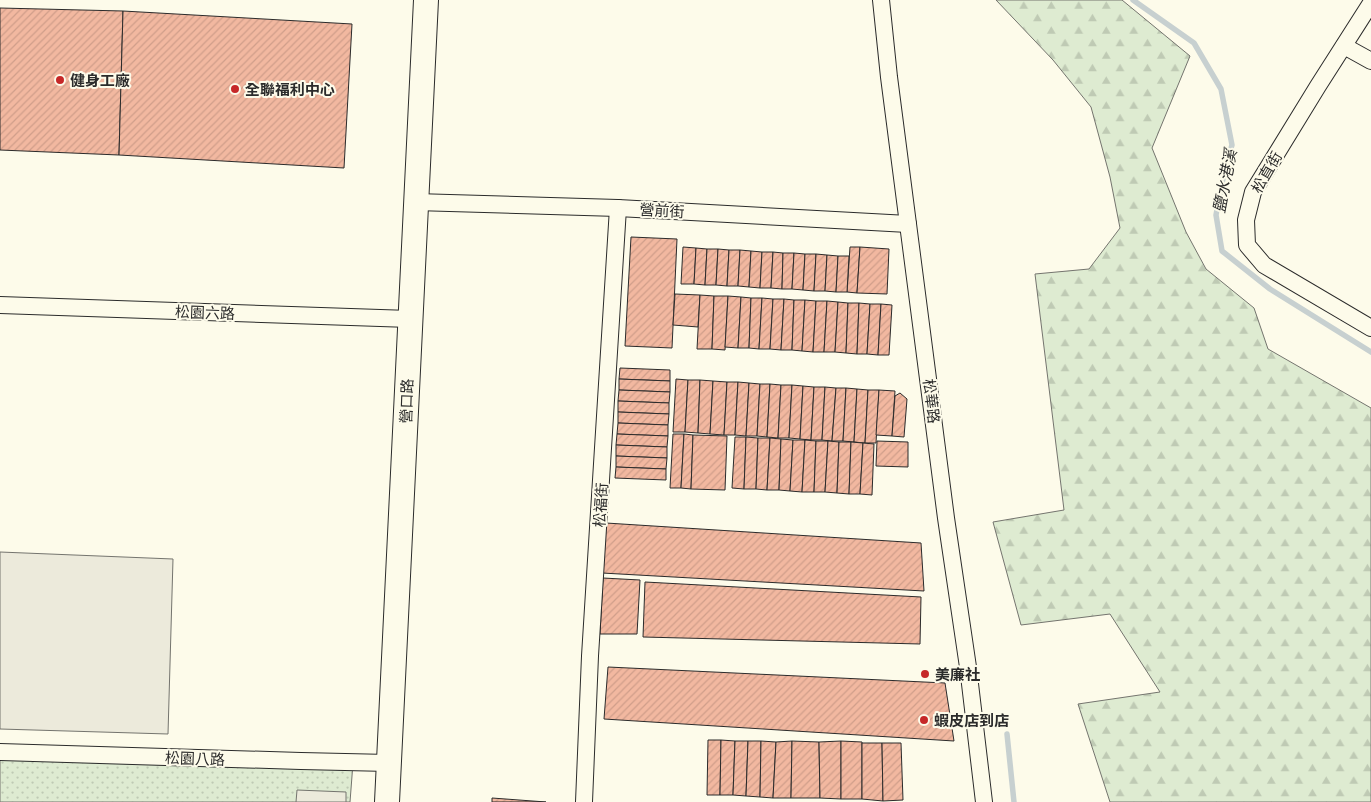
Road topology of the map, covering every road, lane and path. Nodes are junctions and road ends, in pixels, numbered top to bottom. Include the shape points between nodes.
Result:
1 (426, 0) edge
2 (881, 0) edge
3 (1371, 3) edge
4 (1344, 46) junction
5 (1371, 61) edge
6 (416, 202) junction
7 (618, 208) junction
8 (908, 224) junction
9 (0, 305) edge
10 (410, 319) junction
11 (1371, 328) edge
12 (0, 752) edge
13 (389, 762) junction
14 (387, 802) edge
15 (584, 802) edge
16 (984, 802) edge

1 - 6 street, 營口路
2 - 8 street, 松華路
3 - 4 street, 松直街
4 - 5 street
4 - 11 street, 松直街 via 1253,192 1246,220 1247,245 1264,265
6 - 7 street, 營前街
6 - 10 street, 營口路
7 - 8 street, 營前街
7 - 15 street, 松福街
8 - 16 street, 松華路
9 - 10 street, 松園六路
10 - 13 street, 營口路
12 - 13 street, 松園八路
13 - 14 street, 營口路

